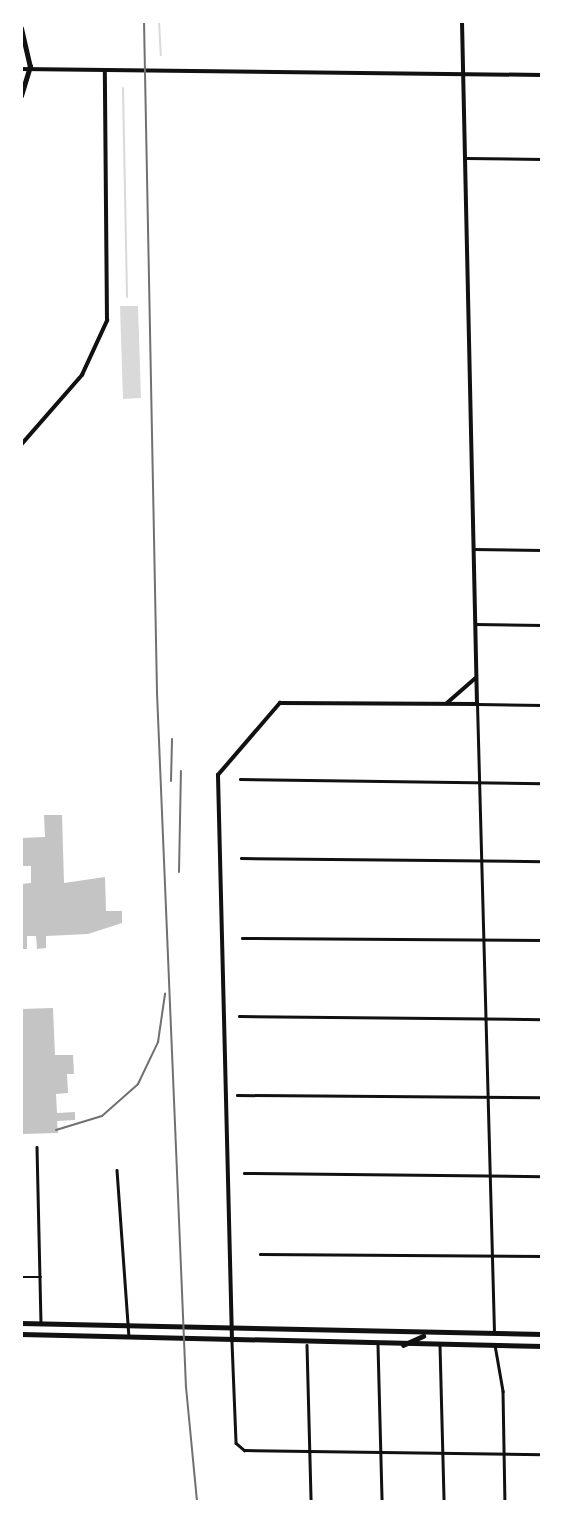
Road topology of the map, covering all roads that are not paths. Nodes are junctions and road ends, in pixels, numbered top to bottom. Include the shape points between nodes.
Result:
1 (462, 21) edge
2 (21, 28) edge
3 (21, 69) edge
4 (30, 69) junction
5 (105, 71) junction
6 (463, 74) junction
7 (542, 75) edge
8 (21, 96) edge
9 (466, 158) junction
10 (542, 159) edge
11 (21, 444) edge
12 (473, 549) junction
13 (542, 550) edge
14 (474, 624) junction
15 (542, 625) edge
16 (477, 678) junction
17 (446, 704) junction
18 (477, 704) junction
19 (542, 705) edge
20 (240, 779) dead end
21 (479, 782) junction
22 (542, 783) edge
23 (241, 858) dead end
24 (481, 860) junction
25 (542, 861) edge
26 (242, 938) dead end
27 (483, 940) junction
28 (542, 940) edge
29 (239, 1016) dead end
30 (486, 1019) junction
31 (542, 1019) edge
32 (237, 1095) dead end
33 (487, 1097) junction
34 (542, 1097) edge
35 (37, 1147) dead end
36 (117, 1170) dead end
37 (244, 1173) dead end
38 (542, 1176) edge
39 (490, 1177) junction
40 (260, 1254) dead end
41 (492, 1255) junction
42 (542, 1256) edge
43 (21, 1277) edge
44 (41, 1277) junction
45 (21, 1323) edge
46 (41, 1323) junction
47 (128, 1324) junction
48 (231, 1329) junction
49 (431, 1333) junction
50 (21, 1334) edge
51 (494, 1334) junction
52 (542, 1334) edge
53 (129, 1336) junction
54 (232, 1341) junction
55 (307, 1345) junction
56 (378, 1345) junction
57 (403, 1345) junction
58 (440, 1345) junction
59 (495, 1345) junction
60 (542, 1346) edge
61 (309, 1452) junction
62 (380, 1452) junction
63 (442, 1452) junction
64 (504, 1453) junction
65 (542, 1454) edge
66 (311, 1502) edge
67 (382, 1502) edge
68 (444, 1502) edge
69 (505, 1502) edge

1 - 6 street
2 - 4 highway
3 - 4 street
4 - 5 street
4 - 8 highway
5 - 6 street
5 - 11 street via 107,321 82,375
6 - 7 street
6 - 9 street
9 - 10 street
9 - 12 street
12 - 13 street
12 - 14 street
14 - 15 street
14 - 16 street
16 - 17 street
16 - 18 street
17 - 18 street
17 - 48 street via 287,701 246,737 222,768 215,797
18 - 19 street
18 - 21 street
20 - 21 street
21 - 22 street
21 - 24 street
23 - 24 street
24 - 25 street
24 - 27 street
26 - 27 street
27 - 28 street
27 - 30 street
29 - 30 street
30 - 31 street
30 - 33 street
32 - 33 street
33 - 34 street
33 - 39 street
35 - 44 street
36 - 47 street
37 - 39 street
38 - 39 street
39 - 41 street
40 - 41 street
41 - 42 street
41 - 51 street
43 - 44 street
44 - 46 street
45 - 46 main road
46 - 47 main road
47 - 48 main road
47 - 53 street
48 - 49 main road
48 - 54 street
49 - 51 main road
49 - 57 main road
50 - 53 main road
51 - 52 main road
53 - 54 main road
54 - 55 main road
54 - 61 street via 239,1447
55 - 56 main road
55 - 61 street
56 - 57 main road
56 - 62 street
57 - 58 main road
58 - 59 main road
58 - 63 street
59 - 60 main road
59 - 64 street
61 - 62 street
61 - 66 street
62 - 63 street
62 - 67 street
63 - 64 street
63 - 68 street
64 - 65 street
64 - 69 street

